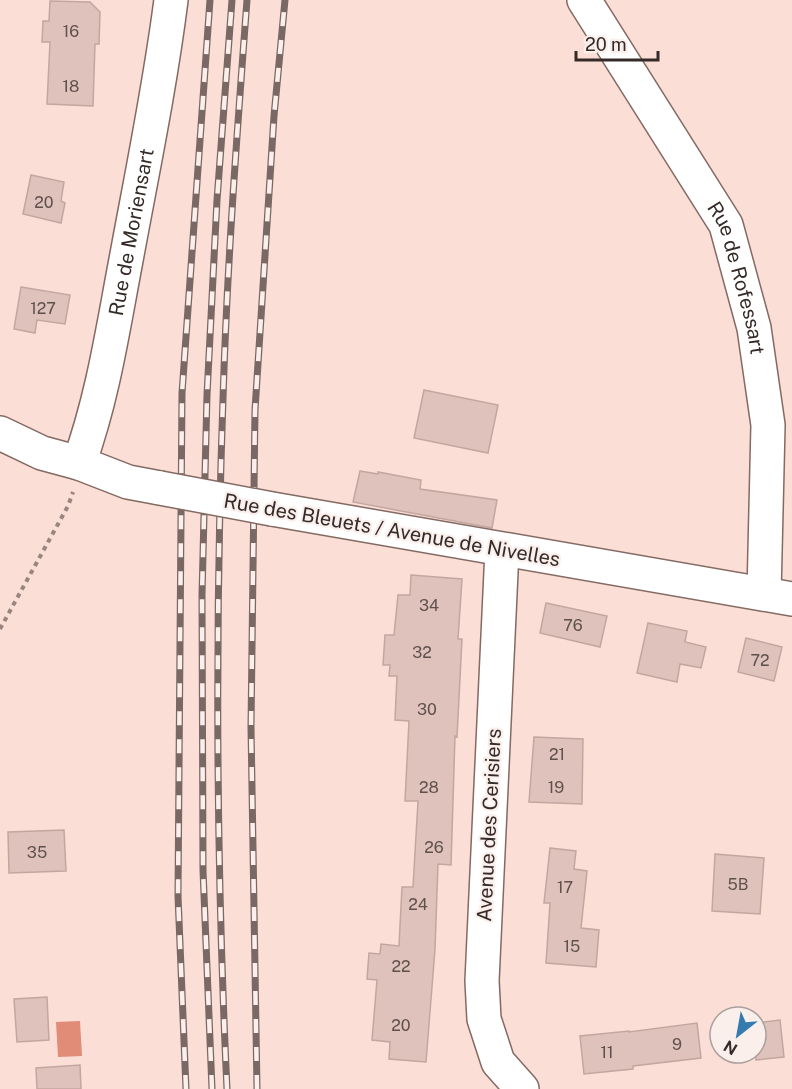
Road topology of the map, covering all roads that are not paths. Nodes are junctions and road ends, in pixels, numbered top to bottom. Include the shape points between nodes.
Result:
1 (171, 0) edge
2 (584, 0) edge
3 (0, 433) edge
4 (77, 475) junction
5 (501, 550) junction
6 (778, 597) edge
7 (522, 1089) edge

1 - 4 street, Rue de Moriensart via 104,371
2 - 6 street, Rue de Rofessart via 726,225 754,328 768,425
3 - 4 street, Rue des Bleuets / Avenue de Nivelles
4 - 5 street, Rue des Bleuets / Avenue de Nivelles, bridge
5 - 6 street, Rue des Bleuets / Avenue de Nivelles
5 - 7 street, Avenue des Cerisiers via 482,981 484,1019 498,1062

